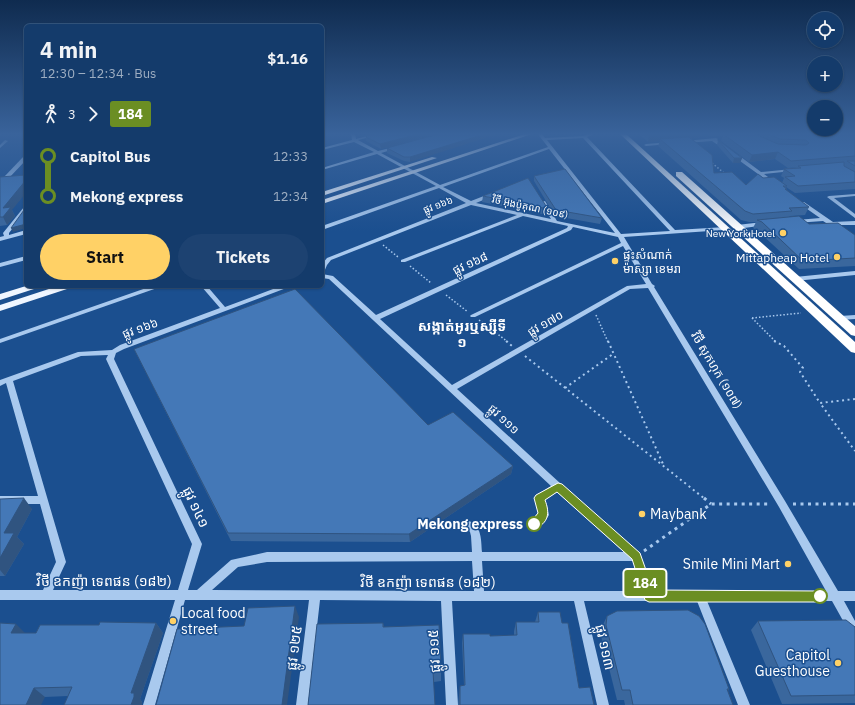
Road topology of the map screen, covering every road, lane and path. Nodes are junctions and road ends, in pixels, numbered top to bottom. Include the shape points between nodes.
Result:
1 (17, 166) edge
2 (407, 166) edge
3 (431, 166) edge
4 (499, 166) edge
5 (566, 166) edge
6 (611, 166) edge
7 (658, 166) edge
8 (669, 166) edge
9 (715, 166) edge
10 (750, 166) edge
11 (404, 167) junction
12 (569, 170) junction
13 (800, 170) edge
14 (558, 171) edge
15 (413, 172) junction
16 (760, 173) junction
17 (726, 175) edge
18 (12, 178) edge
19 (3, 179) edge
20 (440, 187) junction
21 (780, 187) edge
22 (500, 192) edge
23 (324, 193) edge
24 (855, 195) edge
25 (540, 198) edge
26 (324, 201) edge
27 (799, 201) edge
28 (470, 203) junction
29 (24, 210) edge
30 (522, 215) junction
31 (855, 216) edge
32 (824, 220) junction
33 (555, 222) junction
34 (794, 222) edge
35 (772, 224) edge
36 (832, 224) junction
37 (854, 224) edge
38 (572, 225) junction
39 (324, 227) edge
40 (737, 227) junction
41 (724, 228) junction
42 (674, 232) junction
43 (24, 233) edge
44 (843, 233) edge
45 (620, 236) junction
46 (7, 237) junction
47 (0, 239) edge
48 (376, 239) junction
49 (625, 243) junction
50 (24, 259) edge
51 (403, 261) junction
52 (0, 265) edge
53 (324, 265) edge
54 (855, 273) edge
55 (324, 276) edge
56 (795, 279) junction
57 (652, 286) junction
58 (28, 288) edge
59 (60, 288) edge
60 (152, 288) edge
61 (206, 288) edge
62 (282, 288) edge
63 (439, 289) junction
64 (0, 297) edge
65 (0, 308) edge
66 (593, 308) junction
67 (224, 309) junction
68 (815, 312) junction
69 (473, 316) junction
70 (855, 317) edge
71 (376, 318) junction
72 (840, 318) junction
73 (855, 332) edge
74 (0, 341) edge
75 (855, 348) edge
76 (518, 351) junction
77 (114, 352) junction
78 (613, 354) junction
79 (10, 380) junction
80 (0, 383) edge
81 (452, 388) junction
82 (565, 388) junction
83 (855, 399) edge
84 (820, 403) junction
85 (855, 451) edge
86 (663, 465) junction
87 (558, 487) junction
88 (0, 500) edge
89 (44, 500) junction
90 (711, 504) junction
91 (782, 504) junction
92 (855, 504) edge
93 (534, 524) dead end
94 (469, 525) dead end
95 (636, 556) junction
96 (478, 557) junction
97 (0, 595) edge
98 (46, 595) junction
99 (182, 595) junction
100 (199, 595) junction
101 (315, 595) junction
102 (446, 595) junction
103 (479, 596) junction
104 (578, 596) junction
105 (649, 596) junction
106 (700, 596) junction
107 (835, 596) junction
108 (855, 596) edge
109 (855, 631) edge
110 (149, 705) edge
111 (302, 705) edge
112 (452, 705) edge
113 (603, 705) edge
114 (744, 705) edge

1 - 19 street
2 - 11 main road
3 - 15 main road
4 - 20 street
5 - 12 street, វិថី សុកហុក (១០៧)
6 - 42 street
7 - 41 highway
8 - 40 highway
9 - 17 path
10 - 16 street
11 - 15 street, វិថី អ៊ុងប៉ូគុណ (១០៩)
11 - 23 main road
12 - 14 street
12 - 45 street, វិថី សុកហុក (១០៧)
13 - 16 street
15 - 20 street, វិថី អ៊ុងប៉ូគុណ (១០៩)
15 - 26 main road
16 - 21 street
18 - 19 street
20 - 28 street, វិថី អ៊ុងប៉ូគុណ (១០៩)
20 - 39 street
22 - 28 street, ផ្លូវ ១៦៦
24 - 31 street via 828,197
25 - 33 street
27 - 32 street
28 - 30 street, វិថី អ៊ុងប៉ូគុណ (១០៩)
28 - 48 street, ផ្លូវ ១៦៦
29 - 46 street via 6,233
30 - 33 street, វិថី អ៊ុងប៉ូគុណ (១០៩)
30 - 51 street
32 - 34 street
32 - 36 street
33 - 38 street, វិថី អ៊ុងប៉ូគុណ (១០៩)
35 - 40 street
36 - 37 street
36 - 44 street
38 - 45 street, វិថី អ៊ុងប៉ូគុណ (១០៩)
38 - 63 street, ផ្លូវ ១៦៨ via 569,229
40 - 56 highway
41 - 42 street, វិថី អ៊ុងប៉ូគុណ (១០៩)
41 - 68 highway
42 - 45 street, វិថី អ៊ុងប៉ូគុណ (១០៩)
43 - 46 street
45 - 49 street, វិថី សុកហុក (១០៧)
46 - 47 street
48 - 51 path
48 - 53 street, ផ្លូវ ១៦៦ via 329,259
49 - 57 street, វិថី សុកហុក (១០៧)
49 - 69 street
50 - 52 street
51 - 63 path
54 - 56 street
55 - 71 street, ផ្លូវ ១១១ via 332,277
56 - 72 highway
57 - 66 street, ផ្លូវ ១៧០ via 629,287
57 - 91 street, វិថី សុកហុក (១០៧)
58 - 64 main road
59 - 65 main road
60 - 74 street
61 - 67 street
62 - 67 street, ផ្លូវ ១៦៦
63 - 69 path
63 - 71 street, ផ្លូវ ១៦៨
66 - 76 street, ផ្លូវ ១៧០
66 - 78 path
67 - 77 street, ផ្លូវ ១៦៦
68 - 75 highway
68 - 84 path via 752,318 775,342 784,346 803,368 800,372
69 - 76 path
70 - 72 street
71 - 81 street, ផ្លូវ ១១១
72 - 73 highway
76 - 81 street, ផ្លូវ ១៧០
76 - 82 path
77 - 79 street, ផ្លូវ ១៦៦ via 80,354
77 - 99 street, ផ្លូវ ១៤១ via 110,359 197,544
78 - 82 path
78 - 86 path
79 - 80 street, ផ្លូវ ១៦៦
79 - 89 street
81 - 87 street, ផ្លូវ ១១១
82 - 86 path
83 - 84 path
84 - 85 path
86 - 90 path
87 - 93 street via 540,498 544,515
87 - 95 street, ផ្លូវ ១១១
88 - 89 street
89 - 98 street via 61,562
90 - 91 path
90 - 95 path
91 - 92 path
91 - 107 street, វិថី សុកហុក (១០៧)
94 - 96 street via 476,536
95 - 96 street
95 - 105 street
96 - 100 street via 267,557 235,563
96 - 103 street
97 - 98 street, វិថី ឧកញ៉ា ទេពផន (១៨២)
98 - 99 street, វិថី ឧកញ៉ា ទេពផន (១៨២)
99 - 100 street, វិថី ឧកញ៉ា ទេពផន (១៨២)
99 - 110 street, ផ្លូវ ១៤១
100 - 101 street, វិថី ឧកញ៉ា ទេពផន (១៨២)
101 - 102 street, វិថី ឧកញ៉ា ទេពផន (១៨២)
101 - 111 street, ផ្លូវ ១២៥
102 - 103 street, វិថី ឧកញ៉ា ទេពផន (១៨២)
102 - 112 street, ផ្លូវ ១១៥
103 - 104 street, វិថី ឧកញ៉ា ទេពផន (១៨២)
104 - 105 street, វិថី ឧកញ៉ា ទេពផន (១៨២)
104 - 113 street, ផ្លូវ ១១៣
105 - 106 street, វិថី ឧកញ៉ា ទេពផន (១៨២)
106 - 107 street, វិថី ឧកញ៉ា ទេពផន (១៨២)
106 - 114 street
107 - 108 street, វិថី ឧកញ៉ា ទេពផន (១៨២)
107 - 109 street, វិថី សុកហុក (១០៧)

